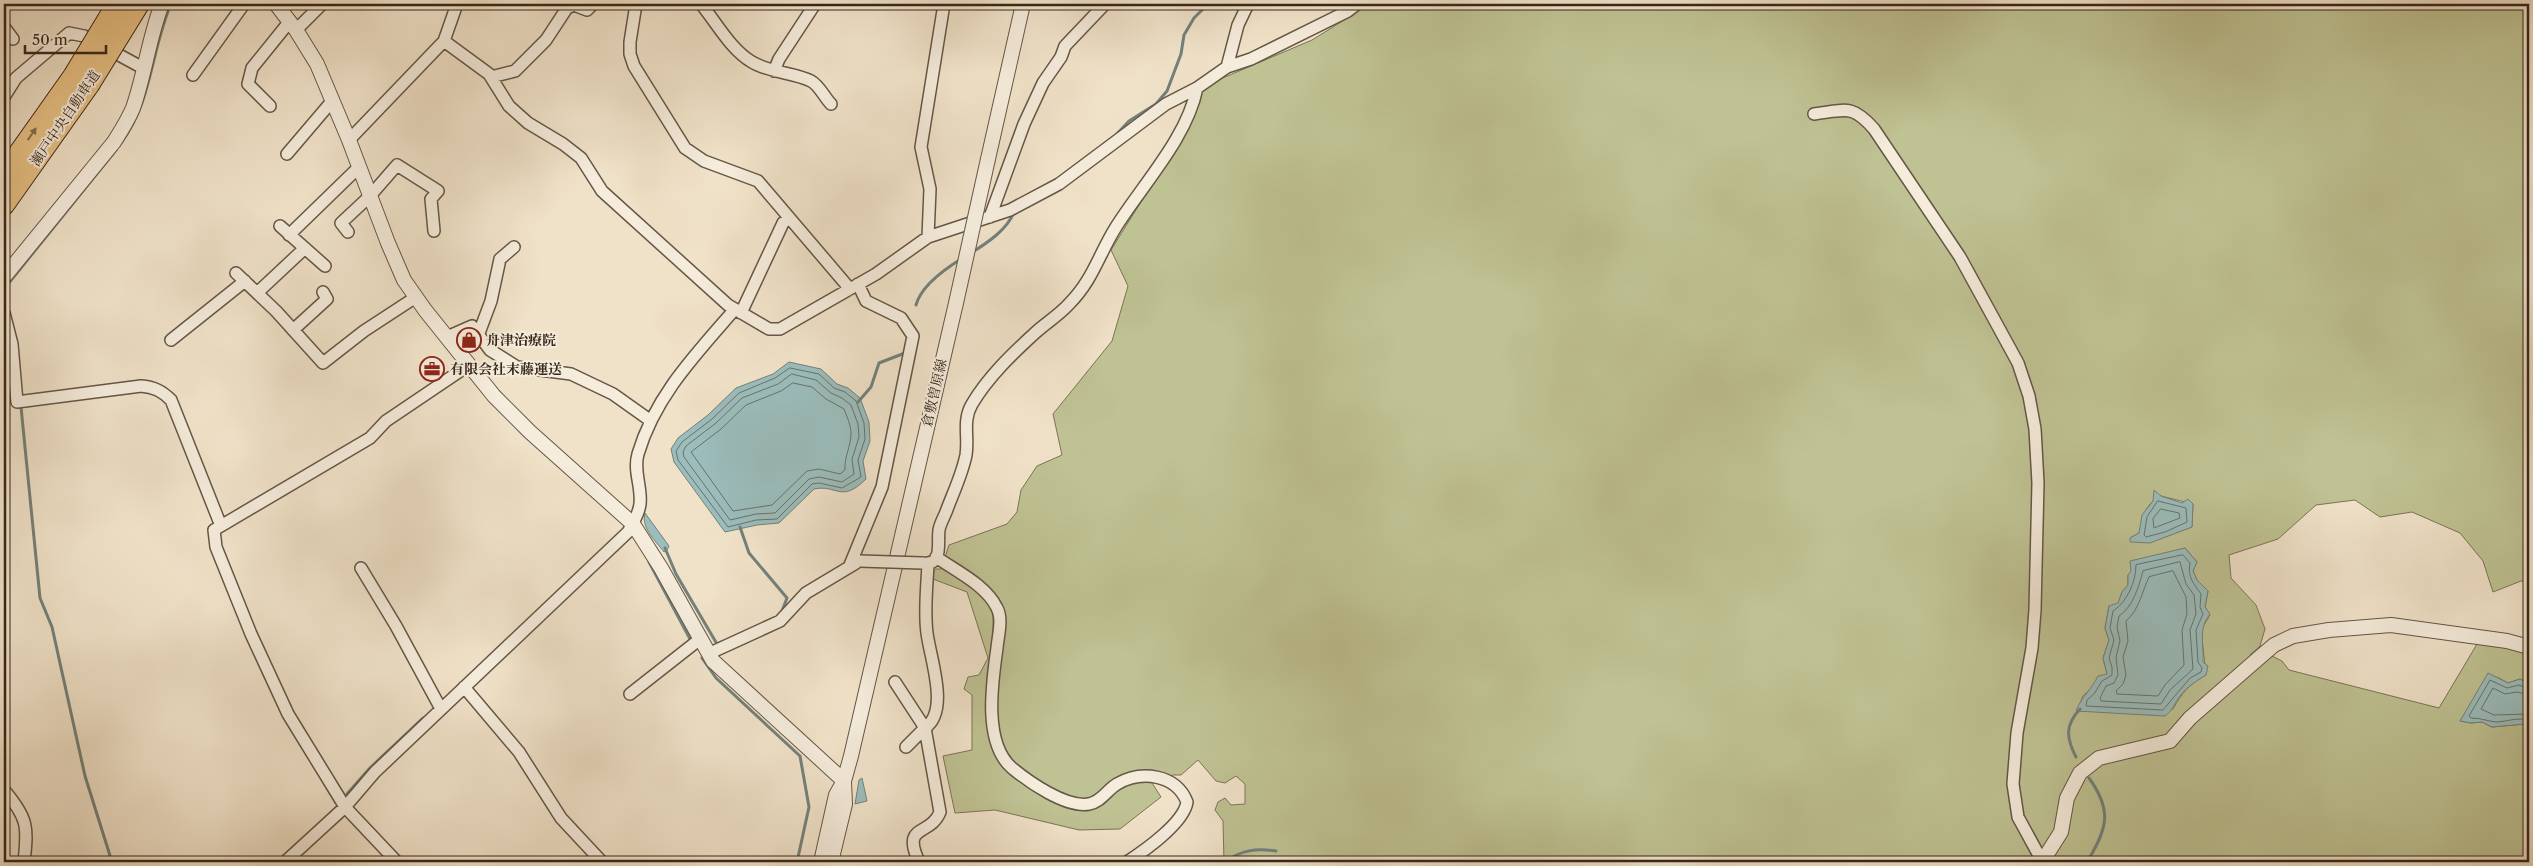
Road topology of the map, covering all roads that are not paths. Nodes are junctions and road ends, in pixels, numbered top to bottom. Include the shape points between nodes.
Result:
1 (117, 4) edge
2 (139, 4) edge
3 (162, 4) edge
4 (244, 4) edge
5 (276, 4) edge
6 (322, 4) edge
7 (457, 4) edge
8 (592, 4) edge
9 (636, 4) edge
10 (701, 4) edge
11 (815, 4) edge
12 (944, 4) edge
13 (1023, 4) edge
14 (1105, 4) edge
15 (1248, 4) edge
16 (1357, 4) edge
17 (293, 25) junction
18 (4, 27) edge
19 (13, 39) dead end
20 (444, 41) junction
21 (1227, 67) junction
22 (143, 68) junction
23 (774, 71) junction
24 (193, 75) dead end
25 (491, 77) junction
26 (81, 80) junction
27 (1197, 88) junction
28 (4, 97) edge
29 (333, 100) junction
30 (831, 104) dead end
31 (270, 106) dead end
32 (1814, 114) dead end
33 (349, 140) junction
34 (287, 154) dead end
35 (359, 167) junction
36 (4, 174) edge
37 (370, 196) junction
38 (4, 205) edge
39 (990, 217) junction
40 (789, 218) junction
41 (280, 226) dead end
42 (434, 231) dead end
43 (348, 232) dead end
44 (289, 234) junction
45 (928, 236) junction
46 (514, 247) dead end
47 (305, 248) junction
48 (325, 266) dead end
49 (4, 277) edge
50 (854, 287) junction
51 (257, 292) junction
52 (323, 292) dead end
53 (416, 297) junction
54 (738, 311) junction
55 (4, 313) edge
56 (293, 330) junction
57 (479, 333) junction
58 (446, 337) junction
59 (171, 340) dead end
60 (469, 365) junction
61 (651, 421) junction
62 (633, 524) junction
63 (221, 526) junction
64 (929, 562) junction
65 (855, 563) junction
66 (362, 568) dead end
67 (700, 640) junction
68 (2529, 647) edge
69 (708, 654) junction
70 (895, 682) dead end
71 (464, 687) junction
72 (630, 694) dead end
73 (441, 709) junction
74 (925, 728) junction
75 (906, 747) dead end
76 (844, 781) junction
77 (4, 790) edge
78 (345, 807) junction
79 (24, 862) edge
80 (285, 862) edge
81 (397, 862) edge
82 (602, 862) edge
83 (821, 862) edge
84 (831, 862) edge
85 (919, 862) edge
86 (1127, 862) edge
87 (2042, 862) edge

1 - 26 highway, 瀬戸中央自動車道, bridge
2 - 26 highway, 瀬戸中央自動車道, bridge
3 - 22 street
4 - 24 street
5 - 17 street
6 - 17 street
7 - 20 street
8 - 25 street via 587,10 574,5 567,8 546,40 515,71
9 - 40 street via 630,54 675,135 685,148 704,162 758,182
10 - 23 street via 743,56
11 - 23 street
12 - 45 street via 921,147 930,189
13 - 76 street, 倉敷曽原線, bridge
14 - 39 street via 1065,46 1043,83 1024,124
15 - 21 street via 1238,25
16 - 21 street
17 - 29 street via 317,64
17 - 31 street via 252,68 248,84
18 - 19 street
20 - 25 street
20 - 33 street
21 - 27 street
22 - 28 street via 84,36 69,33 16,78
22 - 49 street via 133,108 114,142
23 - 30 street via 810,81 818,86
25 - 54 street via 509,106 580,158 602,191
36 -> 26 highway, 瀬戸中央自動車道
26 - 38 highway, 瀬戸中央自動車道
27 - 39 street via 1166,104 1059,184
27 - 64 street via 1194,103 1183,124 1116,228 1087,284 1068,306 1007,359 971,406 966,420 966,453 961,474 939,530 940,544
29 - 33 street
29 - 34 street
32 - 87 street via 1847,110 1860,113 1874,129 1960,256 2018,363 2029,396 2035,429 2038,483 2035,610 2013,784 2018,818
33 - 35 street
35 - 37 street
35 - 44 street
37 - 42 street via 397,165 438,191 431,199
37 - 43 street via 341,223
37 - 53 street via 404,280
39 - 45 street
40 - 50 street
40 - 54 street via 783,223
41 - 44 street
44 - 47 street
45 - 50 street
46 - 57 street via 500,259 491,301
47 - 48 street
47 - 51 street
50 - 54 street via 780,329 769,329
50 - 65 street via 866,301 901,318 913,336 882,487
51 - 56 street
51 - 59 street via 240,277
52 - 56 street via 327,299
53 - 56 street via 323,363
53 - 58 street
54 - 61 street via 678,375
55 - 63 street via 12,344 16,402 141,386 151,387 172,400
57 - 58 street via 472,326
57 - 61 street via 490,350 517,367 572,374 613,394
58 - 60 street
60 - 62 street via 530,432
60 - 63 street via 386,421 370,438
61 - 62 street via 637,455 640,504
62 - 67 street
62 - 71 street via 583,576
63 - 78 street via 214,530 216,547 251,634 288,714
64 - 65 street, bridge
64 - 74 street via 927,632 937,705 931,724
64 - 86 street via 988,594 1000,615 992,708 995,740 1005,762 1052,795 1078,804 1097,802 1116,784 1158,776 1172,782 1184,793 1187,802 1182,815 1143,852
65 - 69 street via 806,593 780,622
66 - 73 street
67 - 69 street
67 - 72 street
68 - 87 street via 2391,625 2293,636 2274,645 2190,718 2170,741 2099,758 2080,773 2067,798 2061,832
69 - 76 street
70 - 74 street
71 - 73 street
71 - 82 street via 519,752 562,818
73 - 78 street via 375,772
74 - 75 street
74 - 85 street via 940,812 932,824 915,835 913,850
76 - 83 street, 倉敷曽原線 via 836,795
76 - 84 street, 倉敷曽原線 via 845,804
77 - 79 street via 22,816 28,836
78 - 80 street
78 - 81 street

